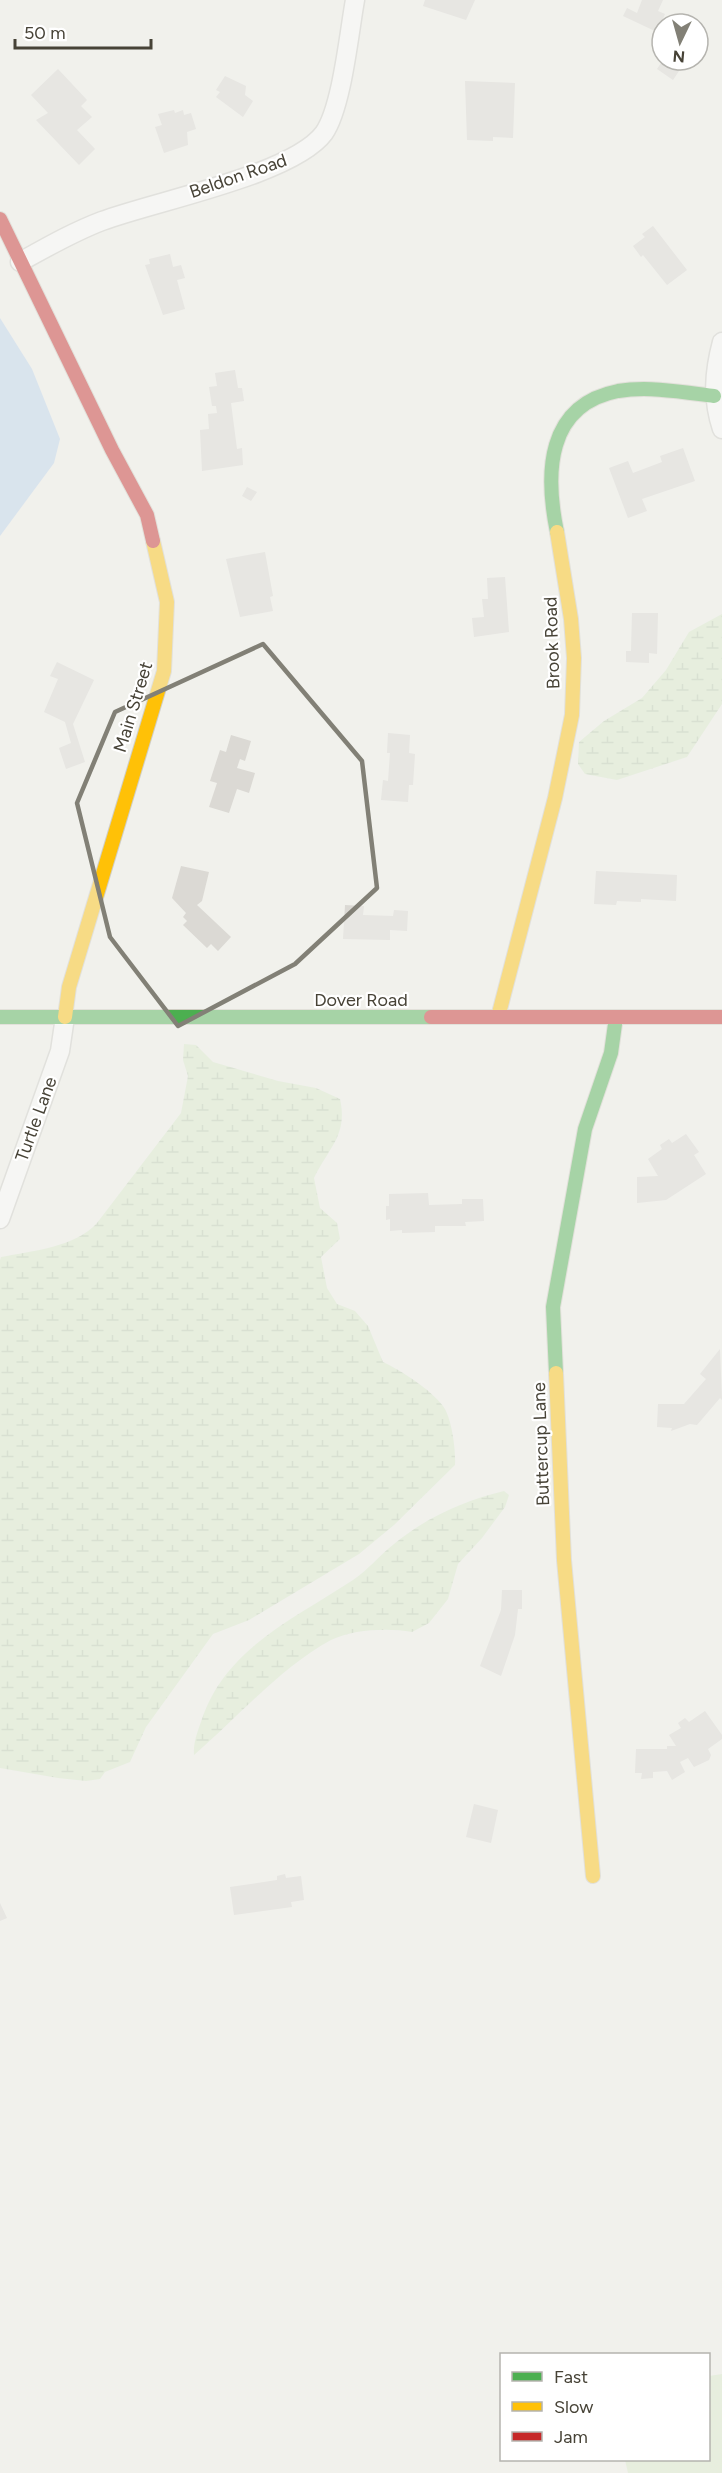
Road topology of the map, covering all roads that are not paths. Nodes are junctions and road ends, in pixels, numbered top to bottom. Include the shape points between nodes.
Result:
1 (355, 0) edge
2 (0, 219) edge
3 (20, 262) junction
4 (722, 342) edge
5 (714, 396) junction
6 (722, 429) edge
7 (0, 1017) edge
8 (65, 1017) junction
9 (498, 1017) junction
10 (616, 1017) junction
11 (722, 1017) edge
12 (0, 1219) edge
13 (593, 1876) dead end

1 - 3 street, Beldon Road via 330,122 304,152 268,169 102,221
2 - 3 street, Main Street
3 - 8 street, Main Street via 147,515 166,602 164,671 69,987
4 - 5 street
5 - 6 street
5 - 9 street, Brook Road via 638,389 612,392 582,406 569,419 553,450 549,481 568,582 573,652 570,725 552,813
7 - 8 street, Dover Road
8 - 9 street, Dover Road
8 - 12 street, Turtle Lane via 60,1051
9 - 10 street, Dover Road
10 - 11 street, Dover Road
10 - 13 street, Buttercup Lane via 611,1053 585,1129 554,1307 564,1560

